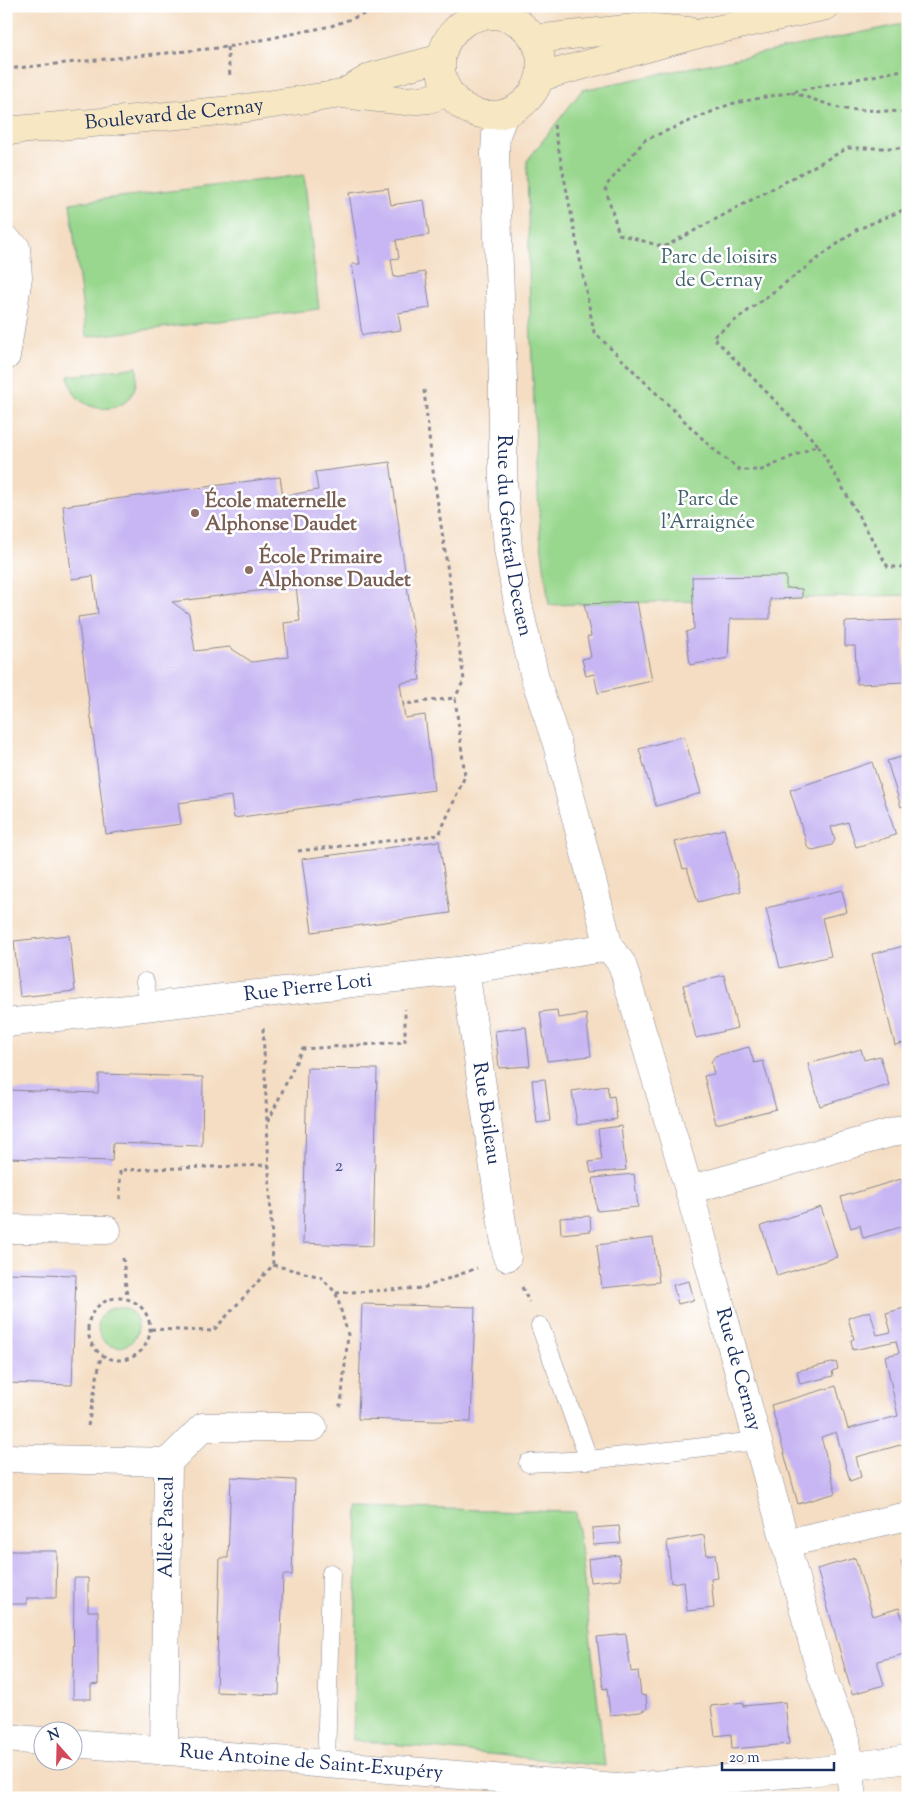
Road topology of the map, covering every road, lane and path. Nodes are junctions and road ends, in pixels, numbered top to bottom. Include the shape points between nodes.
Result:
1 (387, 6) edge
2 (826, 6) edge
3 (498, 11) edge
4 (702, 33) junction
5 (535, 40) junction
6 (227, 47) junction
7 (441, 58) junction
8 (908, 68) edge
9 (6, 69) edge
10 (540, 77) junction
11 (231, 85) dead end
12 (448, 92) junction
13 (789, 92) junction
14 (342, 94) junction
15 (908, 112) edge
16 (504, 114) junction
17 (554, 125) dead end
18 (6, 131) edge
19 (908, 148) edge
20 (908, 208) edge
21 (6, 240) edge
22 (6, 356) edge
23 (424, 390) dead end
24 (818, 445) junction
25 (908, 567) edge
26 (454, 698) junction
27 (403, 704) dead end
28 (298, 851) dead end
29 (609, 947) junction
30 (465, 970) junction
31 (406, 976) junction
32 (262, 992) junction
33 (6, 1023) edge
34 (268, 1123) junction
35 (908, 1128) edge
36 (269, 1165) junction
37 (689, 1190) junction
38 (120, 1200) dead end
39 (6, 1229) edge
40 (107, 1230) dead end
41 (508, 1257) junction
42 (273, 1265) junction
43 (336, 1293) junction
44 (540, 1326) joint
45 (151, 1329) junction
46 (101, 1356) junction
47 (313, 1427) joint
48 (758, 1441) junction
49 (6, 1458) edge
50 (82, 1460) junction
51 (589, 1460) junction
52 (168, 1462) junction
53 (528, 1463) dead end
54 (908, 1516) edge
55 (786, 1543) junction
56 (331, 1573) dead end
57 (6, 1738) edge
58 (32, 1740) edge
59 (82, 1744) edge
60 (164, 1751) junction
61 (908, 1759) edge
62 (326, 1764) junction
63 (849, 1768) junction
64 (853, 1798) edge

1 - 6 path via 331,26
2 - 4 street
3 - 5 street via 519,23
3 - 7 street via 463,23 444,46
4 - 5 street via 644,27
4 - 10 street
5 - 10 street via 540,52
6 - 9 path
6 - 11 path
7 - 12 street via 443,81
7 - 14 street, Boulevard de Cernay via 370,77
8 - 13 path
10 - 16 street via 527,101
12 - 14 street, Boulevard de Cernay via 429,99 406,101
12 - 16 street via 467,110 480,115
13 - 15 path via 842,109
13 - 19 path via 730,104 645,140 606,187 619,234 664,247 848,148
14 - 18 street, Boulevard de Cernay via 232,110
16 - 29 street, Rue du Général Decaen via 496,135 495,153 503,479 508,549 535,678 557,744
17 - 24 path via 594,332 712,448 740,470 762,470
20 - 24 path via 856,230 713,337
21 - 22 street via 16,248 18,278
23 - 26 path via 464,680
24 - 25 path via 888,567
26 - 27 path
26 - 28 path via 465,776 439,835
29 - 30 street, Rue Pierre Loti
29 - 37 street, Rue de Cernay via 622,964
30 - 31 street, Rue Pierre Loti
30 - 41 street, Rue Boileau
31 - 32 street, Rue Pierre Loti
31 - 34 path via 405,1042 302,1049
32 - 33 street, Rue Pierre Loti via 147,994
32 - 34 path
34 - 36 path
35 - 37 street
36 - 38 path via 120,1170
36 - 42 path
37 - 48 street, Rue de Cernay
39 - 40 street
41 - 43 path via 423,1288
41 - 44 path
42 - 43 path via 321,1277
42 - 45 path via 213,1331
43 - 47 path via 348,1335 342,1404
44 - 51 lane
45 - 46 path via 143,1350 123,1361
45 - 46 path via 144,1308 126,1297 109,1298 94,1308 86,1324 89,1342
46 - 50 path
47 - 52 street, Allée Pascal via 203,1427
48 - 51 lane
48 - 55 street, Rue de Cernay
49 - 50 street
50 - 52 street
51 - 53 lane
52 - 60 street, Allée Pascal
54 - 55 street
55 - 63 street, Rue de Cernay via 821,1673 846,1739
56 - 62 lane
57 - 58 street
59 - 60 street, Rue Antoine de Saint-Exupéry
60 - 62 street, Rue Antoine de Saint-Exupéry
61 - 63 street, Rue Antoine de Saint-Exupéry
62 - 63 street, Rue Antoine de Saint-Exupéry via 616,1788
63 - 64 street, Rue de Cernay

